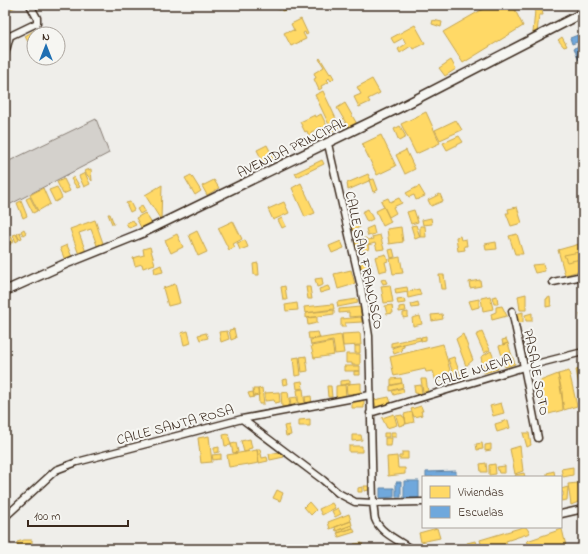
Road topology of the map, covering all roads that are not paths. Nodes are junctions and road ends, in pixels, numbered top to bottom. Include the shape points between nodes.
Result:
1 (30, 5) edge
2 (583, 13) edge
3 (5, 54) edge
4 (328, 144) junction
5 (583, 276) edge
6 (553, 282) dead end
7 (5, 291) edge
8 (512, 311) dead end
9 (583, 352) edge
10 (524, 367) junction
11 (370, 395) junction
12 (370, 413) junction
13 (242, 420) junction
14 (538, 438) dead end
15 (422, 502) edge
16 (374, 503) junction
17 (583, 509) edge
18 (562, 514) edge
19 (5, 517) edge
20 (411, 549) edge

1 - 3 street via 37,23 10,36
2 - 4 main road, AVENIDA PRINCIPAL
4 - 7 main road, AVENIDA PRINCIPAL via 142,233
4 - 11 street, CALLE SAN FRANCISCO via 370,336
5 - 6 street
8 - 10 street, PASAJE SOTO
9 - 10 street, CALLE NUEVA
10 - 12 street, CALLE NUEVA
10 - 14 street, PASAJE SOTO
11 - 12 street, CALLE SAN FRANCISCO
11 - 13 street, CALLE SANTA ROSA
12 - 16 street, CALLE SAN FRANCISCO
13 - 16 street via 338,493 355,502
13 - 19 street, CALLE SANTA ROSA via 77,462 56,470
15 - 16 street
16 - 20 street, CALLE SAN FRANCISCO via 375,519 379,525
17 - 18 street

